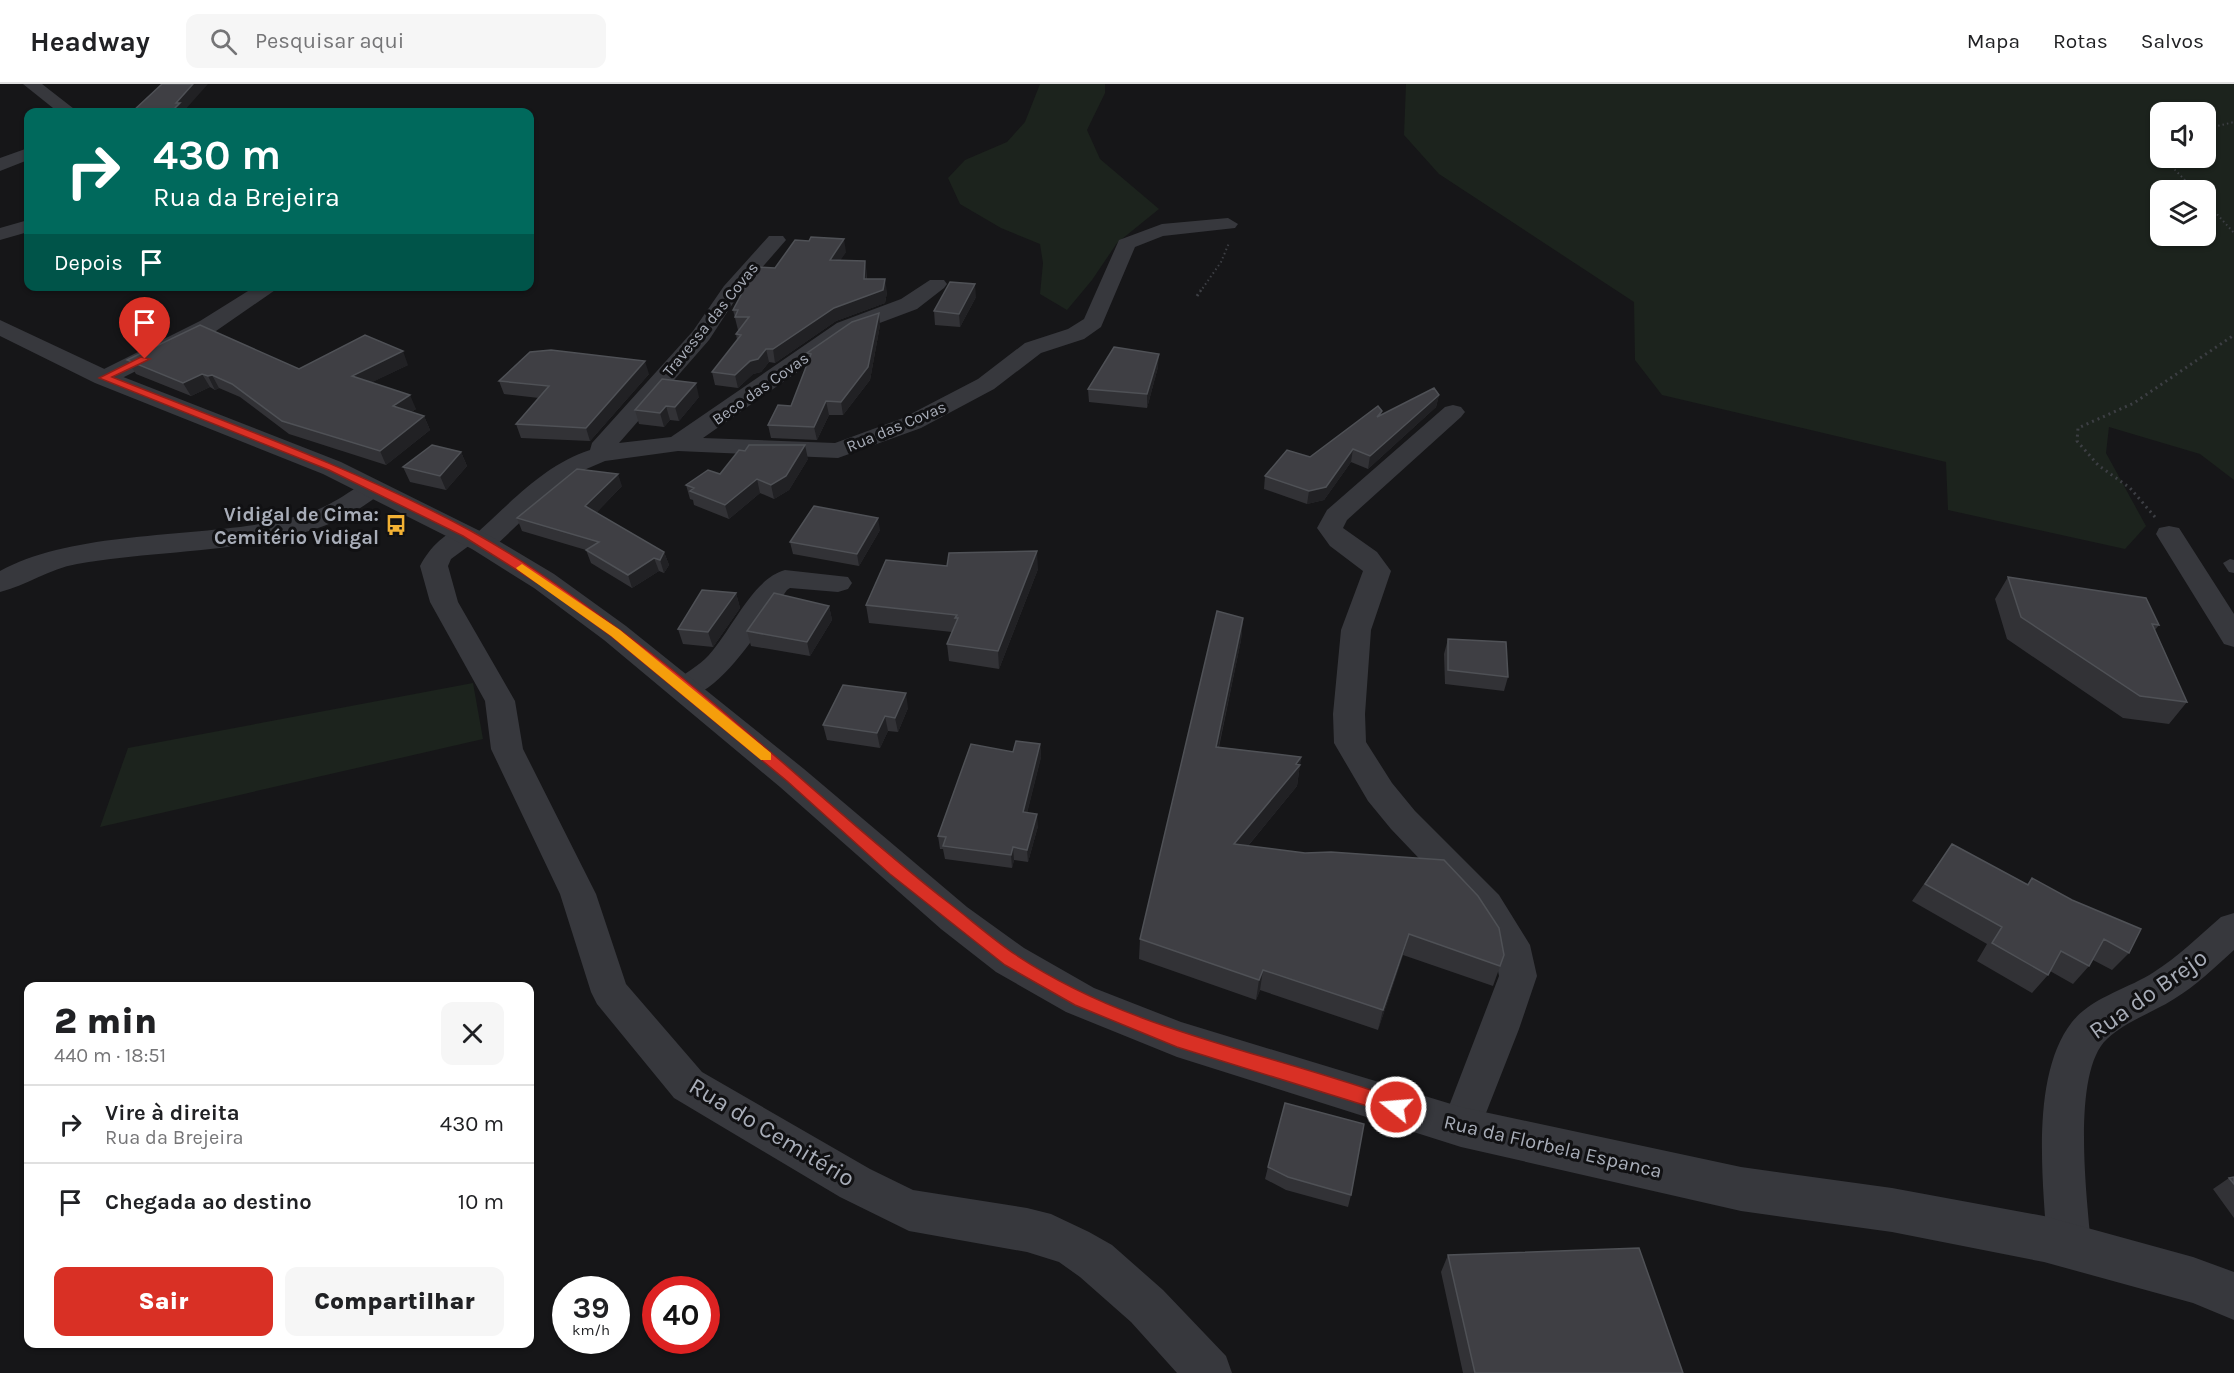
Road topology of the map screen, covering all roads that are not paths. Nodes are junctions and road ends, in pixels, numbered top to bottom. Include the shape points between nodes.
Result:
1 (31, 84) edge
2 (64, 108) edge
3 (24, 156) edge
4 (0, 165) edge
5 (1228, 224) road end
6 (24, 227) edge
7 (0, 234) edge
8 (776, 240) dead end
9 (937, 284) dead end
10 (263, 291) edge
11 (0, 327) edge
12 (104, 378) junction
13 (1453, 412) dead end
14 (678, 444) junction
15 (605, 453) junction
16 (373, 488) junction
17 (2169, 534) road end
18 (475, 538) junction
19 (0, 583) edge
20 (838, 583) dead end
21 (2234, 637) edge
22 (685, 689) junction
23 (2234, 928) edge
24 (1461, 1127) junction
25 (2068, 1245) junction
26 (2234, 1296) edge
27 (1209, 1373) edge

1 - 2 street
3 - 4 street
5 - 14 street, Rua das Covas via 1160,231 1132,241 1124,248 1093,322 1082,331 1043,343 986,384 866,442 838,451
6 - 7 street
8 - 15 street, Travessa das Covas via 731,290 701,335 604,444 601,448
9 - 14 street, Beco das Covas via 909,304 845,328
10 - 12 street via 208,326
11 - 12 street, Rua da Florbela Espanca
12 - 16 street, Rua da Florbela Espanca via 333,468
13 - 24 street via 1336,516 1330,528 1342,542 1374,564 1377,571 1356,630 1350,743 1380,792 1486,905 1512,945 1518,976
14 - 15 street, Rua das Covas
15 - 18 street, Rua das Covas via 550,481
16 - 18 street, Rua da Florbela Espanca
16 - 19 street via 315,520 250,533 58,558 22,570
17 - 21 street
18 - 22 street, Rua da Florbela Espanca via 544,581
18 - 27 street, Rua do Cemitério via 440,554 434,566 444,602 500,701 507,749 578,894 610,992 688,1085 855,1183 909,1210 1027,1230 1074,1246 1147,1306
20 - 22 street via 785,579 777,584 716,666
22 - 24 street, Rua da Florbela Espanca via 954,918 1010,960 1080,1000 1177,1039
23 - 25 street, Rua do Brejo via 2204,957 2163,987 2128,1004 2084,1036 2068,1086 2063,1145
24 - 25 street, Rua da Florbela Espanca via 1741,1189 1892,1210
25 - 26 street, Rua da Florbela Espanca via 2193,1280

